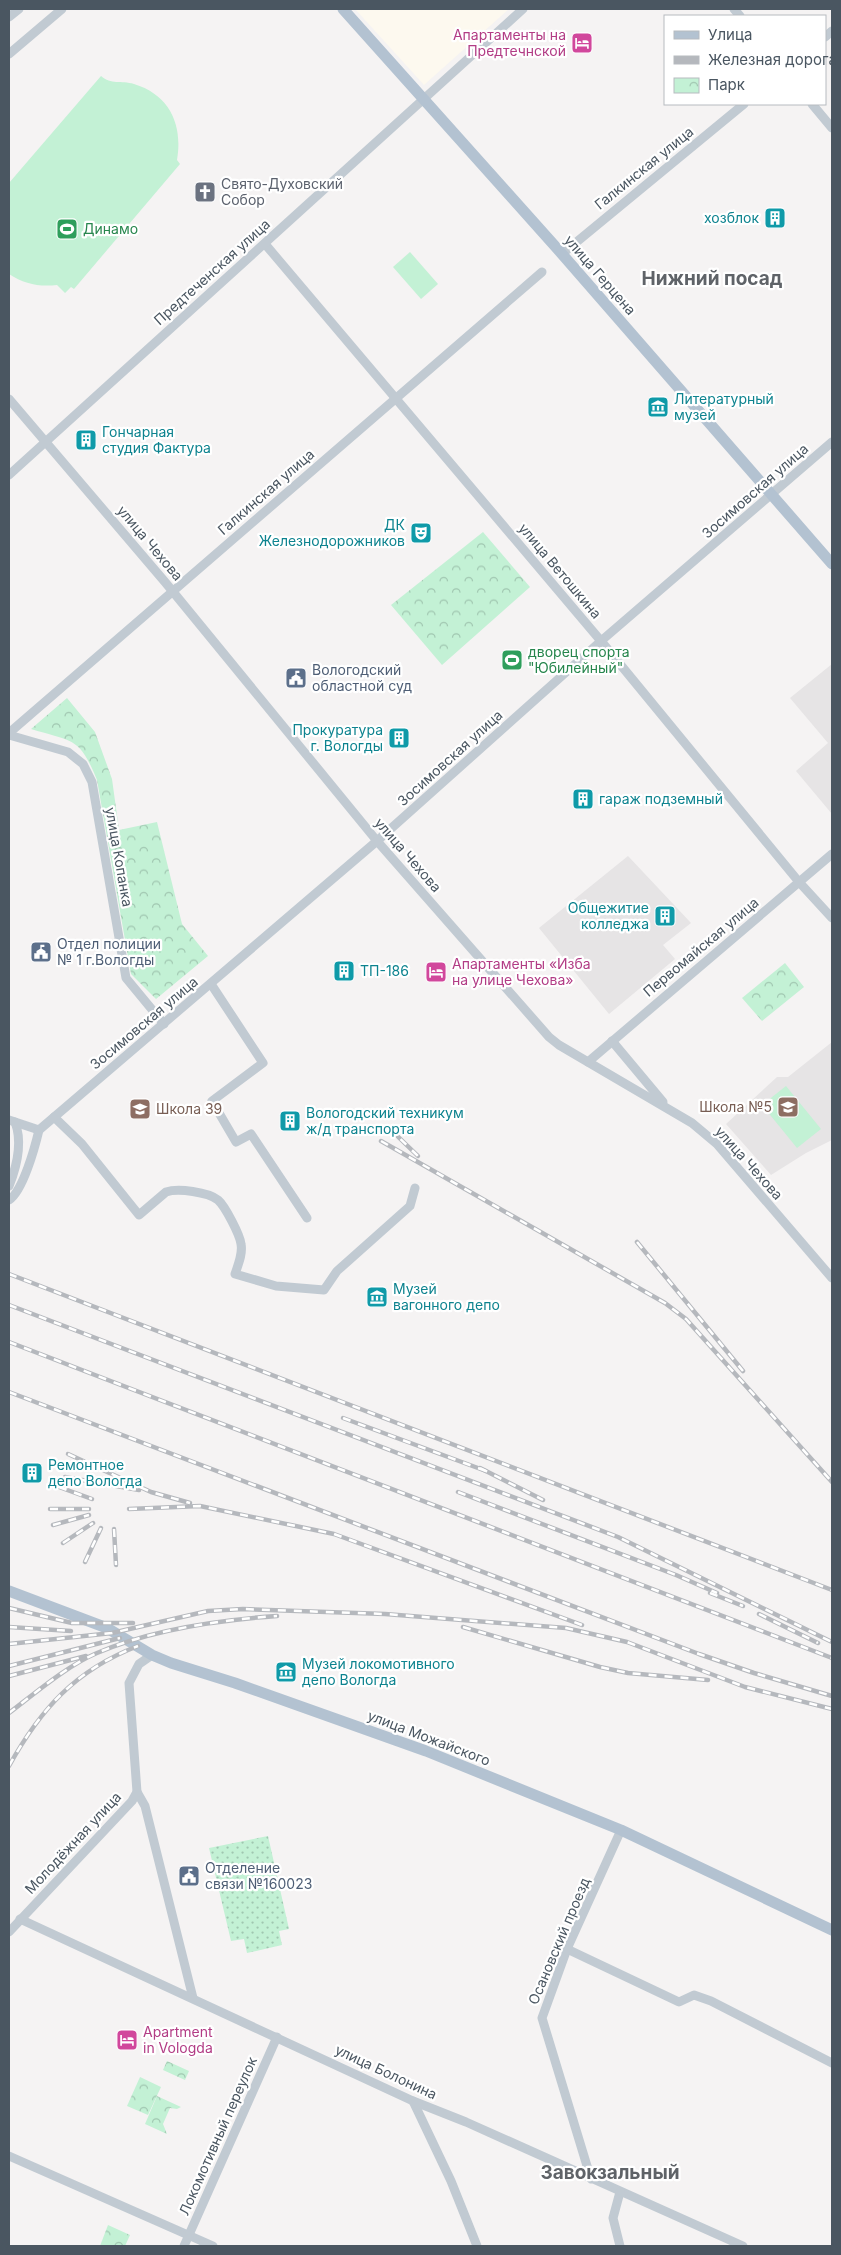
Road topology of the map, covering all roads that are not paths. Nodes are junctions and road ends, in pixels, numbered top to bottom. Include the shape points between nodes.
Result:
1 (19, 9) edge
2 (62, 9) edge
3 (343, 9) edge
4 (523, 9) edge
5 (9, 17) edge
6 (9, 54) edge
7 (424, 99) junction
8 (743, 105) edge
9 (813, 105) edge
10 (832, 128) edge
11 (264, 244) junction
12 (562, 254) junction
13 (542, 272) dead end
14 (9, 399) edge
15 (395, 399) junction
16 (46, 440) junction
17 (832, 442) edge
18 (9, 475) edge
19 (772, 496) junction
20 (832, 564) edge
21 (173, 592) junction
22 (601, 641) junction
23 (9, 734) edge
24 (377, 841) junction
25 (832, 854) edge
26 (799, 882) junction
27 (832, 918) edge
28 (211, 984) junction
29 (164, 1024) junction
30 (612, 1041) junction
31 (588, 1062) junction
32 (666, 1106) junction
33 (54, 1117) junction
34 (12, 1121) edge
35 (39, 1130) junction
36 (9, 1186) edge
37 (415, 1188) dead end
38 (9, 1200) edge
39 (307, 1218) dead end
40 (832, 1278) edge
41 (9, 1591) edge
42 (152, 1655) junction
43 (136, 1792) junction
44 (621, 1830) junction
45 (20, 1919) junction
46 (832, 1930) edge
47 (9, 1932) edge
48 (567, 1950) junction
49 (193, 1998) junction
50 (276, 2037) junction
51 (832, 2063) edge
52 (413, 2101) junction
53 (9, 2156) edge
54 (591, 2178) junction
55 (620, 2192) junction
56 (189, 2236) junction
57 (184, 2246) edge
58 (213, 2246) edge
59 (477, 2246) edge
60 (620, 2246) edge
61 (743, 2246) edge

1 - 5 street
2 - 6 street
3 - 7 main road, улица Герцена
4 - 7 street, Предтеченская улица
7 - 11 street, Предтеченская улица
7 - 12 main road, улица Герцена
8 - 12 street, Галкинская улица
9 - 10 street
11 - 15 street, улица Ветошкина
11 - 16 street, Предтеченская улица
12 - 19 main road, улица Герцена
13 - 15 street, Галкинская улица
14 - 16 street, улица Чехова
15 - 21 street, Галкинская улица
15 - 22 street, улица Ветошкина
16 - 18 street, Предтеченская улица
16 - 21 street, улица Чехова
17 - 19 street, Зосимовская улица
19 - 20 main road, улица Герцена
19 - 22 street, Зосимовская улица
21 - 23 street, Галкинская улица
21 - 24 street, улица Чехова
22 - 24 street, Зосимовская улица
22 - 26 street, улица Ветошкина
23 - 29 street, улица Копанка via 68,752 88,772 126,978
24 - 28 street, Зосимовская улица
24 - 31 street, улица Чехова via 549,1037
25 - 26 street, Первомайская улица
26 - 27 street, улица Ветошкина
26 - 30 street, Первомайская улица
28 - 29 street, Зосимовская улица
28 - 39 street via 263,1063 212,1102 236,1142 250,1134
29 - 33 street, Зосимовская улица
30 - 31 street, Первомайская улица
30 - 32 street
31 - 32 street, улица Чехова
32 - 40 street, улица Чехова via 692,1122 717,1144
33 - 35 street, Зосимовская улица
33 - 37 street via 82,1144 138,1215 172,1190 183,1189 216,1198 240,1239 241,1254 235,1274 276,1286 324,1290 337,1271 410,1206
34 - 35 street
34 - 36 street via 18,1130 19,1147
35 - 38 street via 16,1193
41 - 42 main road, улица Можайского via 106,1628
42 - 43 street, Молодёжная улица via 139,1664 128,1687
42 - 44 main road, улица Можайского via 426,1751
43 - 45 street, Молодёжная улица via 132,1801
43 - 49 street via 145,1806
44 - 46 main road, улица Можайского
44 - 48 street, Осановский проезд
45 - 47 street, Молодёжная улица
45 - 49 street, улица Болонина
48 - 51 street via 679,2002 694,1995 711,2001
48 - 54 street, Осановский проезд via 542,2018
49 - 50 street, улица Болонина
50 - 52 street, улица Болонина
50 - 56 street, Локомотивный переулок
52 - 54 street, улица Болонина
52 - 59 street
53 - 56 street
54 - 55 street, улица Болонина
55 - 60 street via 613,2218
55 - 61 street, улица Болонина
56 - 57 street, Локомотивный переулок
56 - 58 street

